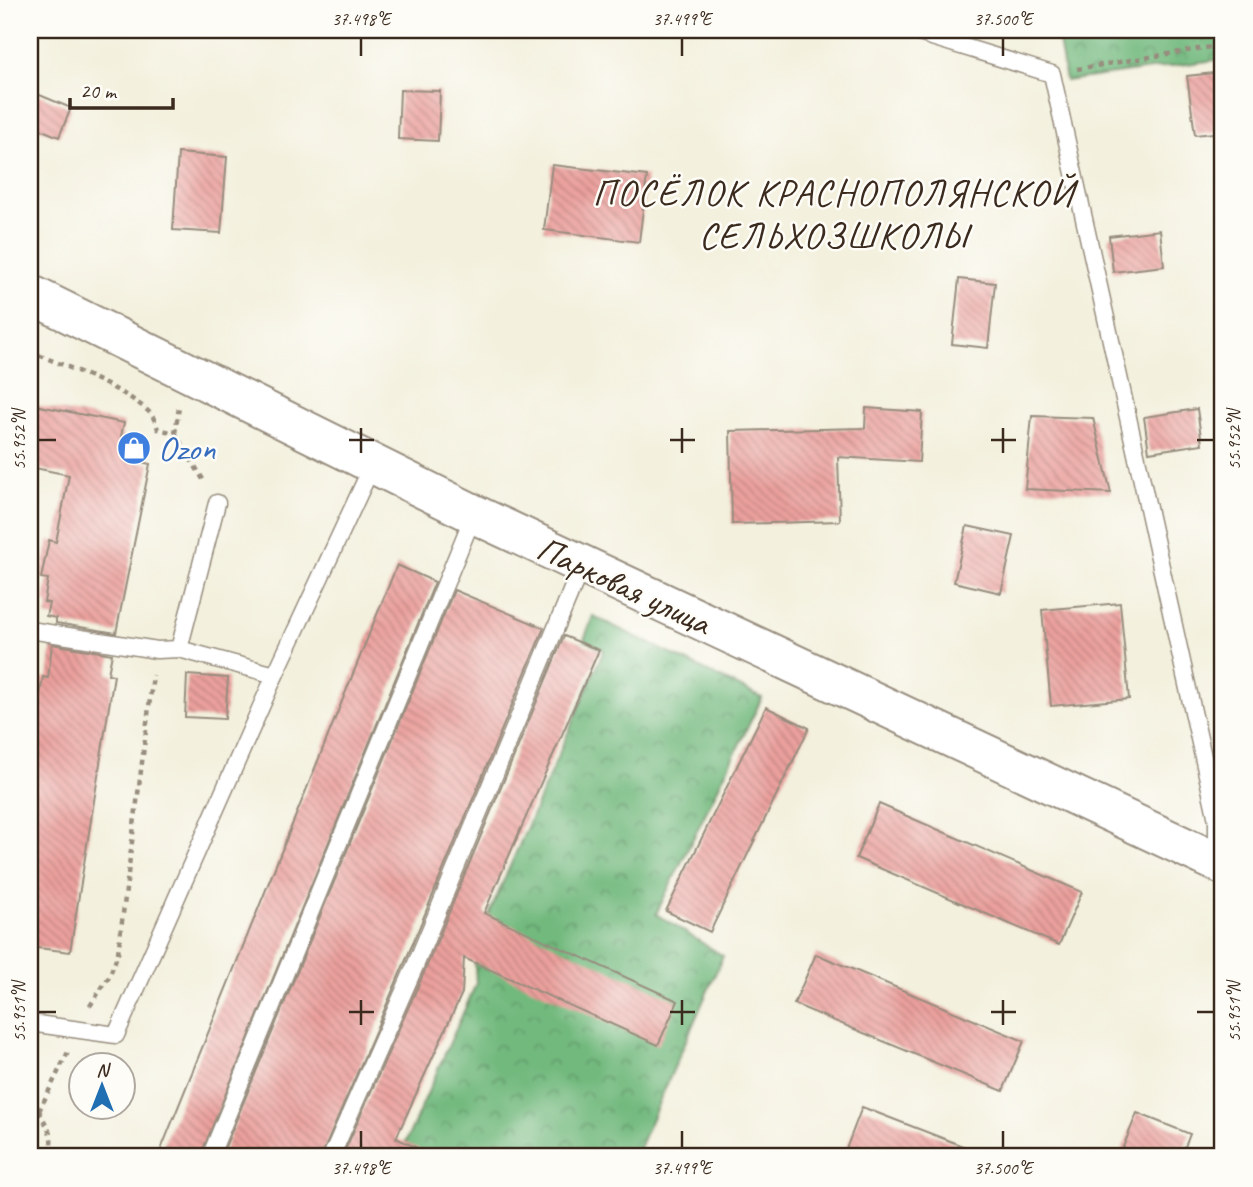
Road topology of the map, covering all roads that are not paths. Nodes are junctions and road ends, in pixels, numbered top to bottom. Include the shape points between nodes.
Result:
1 (909, 30) edge
2 (30, 294) edge
3 (373, 464) junction
4 (217, 503) road end
5 (474, 514) junction
6 (582, 565) junction
7 (30, 629) edge
8 (179, 649) junction
9 (275, 675) junction
10 (1220, 864) edge
11 (30, 1023) edge
12 (210, 1157) edge
13 (331, 1157) edge

1 - 10 lane via 1052,74 1217,820
2 - 3 street, Парковая улица
3 - 5 street, Парковая улица
3 - 9 lane
4 - 8 lane
5 - 6 street, Парковая улица
5 - 12 lane
6 - 10 street, Парковая улица
6 - 13 lane
7 - 8 lane via 157,650
8 - 9 lane
9 - 11 lane via 116,1035

